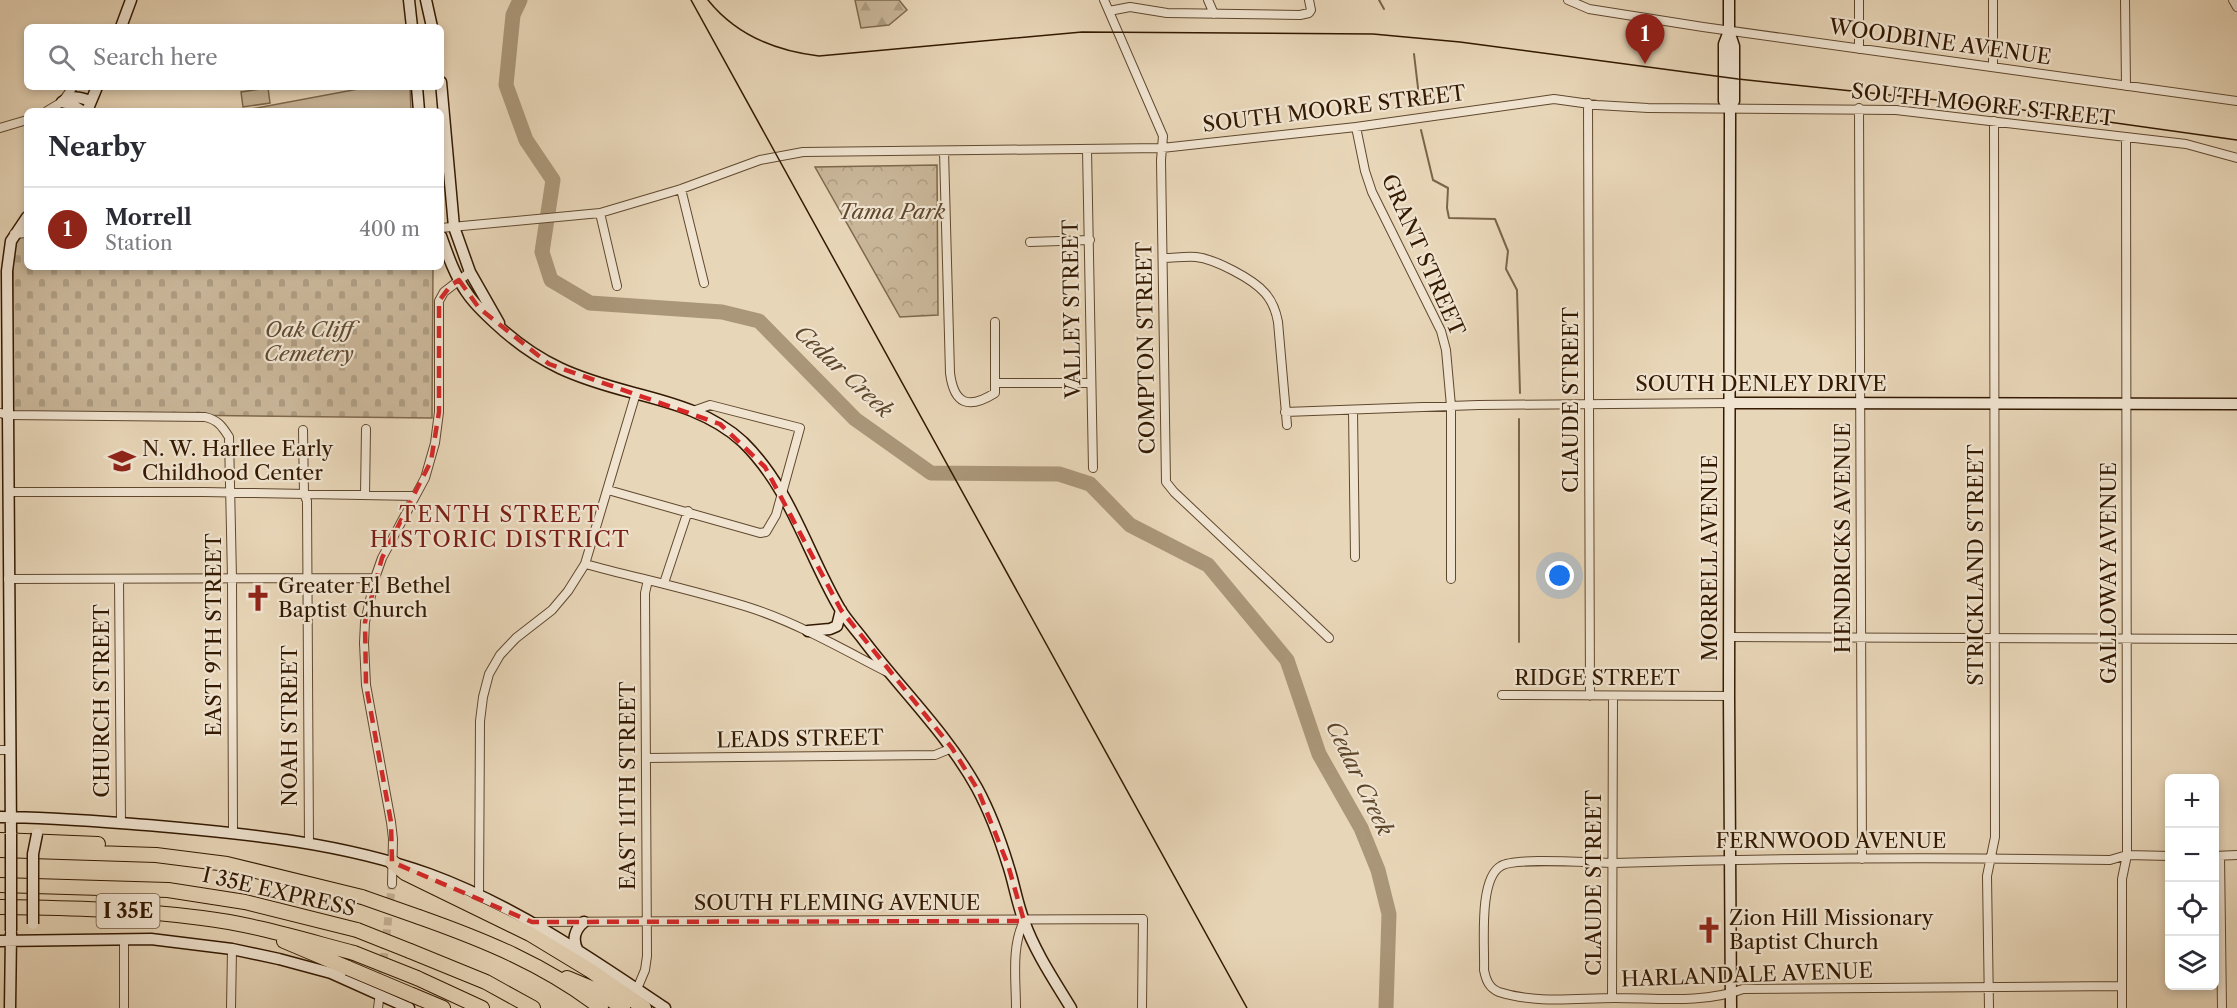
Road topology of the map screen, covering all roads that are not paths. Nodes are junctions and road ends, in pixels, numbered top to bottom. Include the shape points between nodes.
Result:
1 (131, 0) edge
2 (409, 0) edge
3 (426, 0) edge
4 (1104, 0) edge
5 (1208, 0) edge
6 (1568, 0) edge
7 (1729, 0) edge
8 (1859, 0) edge
9 (1993, 0) edge
10 (2125, 0) edge
11 (2233, 0) edge
12 (1310, 2) edge
13 (1589, 4) edge
14 (2237, 7) edge
15 (1109, 11) junction
16 (1214, 14) junction
17 (122, 24) edge
18 (412, 24) edge
19 (431, 24) edge
20 (1729, 31) junction
21 (1859, 49) junction
22 (1993, 67) junction
23 (2126, 86) junction
24 (71, 90) edge
25 (96, 90) edge
26 (417, 90) edge
27 (441, 90) edge
28 (2237, 101) edge
29 (62, 102) junction
30 (1588, 103) junction
31 (89, 106) edge
32 (52, 108) edge
33 (77, 108) edge
34 (419, 108) edge
35 (442, 108) edge
36 (1730, 108) junction
37 (1859, 108) junction
38 (24, 121) edge
39 (1994, 121) junction
40 (1356, 127) junction
41 (0, 128) edge
42 (2126, 137) junction
43 (444, 142) edge
44 (1162, 148) junction
45 (1087, 149) junction
46 (944, 151) junction
47 (2237, 158) edge
48 (681, 189) junction
49 (600, 213) junction
50 (24, 221) edge
51 (454, 227) junction
52 (444, 228) edge
53 (24, 233) edge
54 (14, 234) junction
55 (1090, 240) junction
56 (1030, 242) dead end
57 (444, 243) edge
58 (1164, 258) junction
59 (470, 272) junction
60 (459, 280) junction
61 (704, 283) dead end
62 (618, 286) dead end
63 (995, 322) dead end
64 (503, 331) junction
65 (996, 383) junction
66 (1091, 383) junction
67 (636, 393) junction
68 (1861, 402) junction
69 (1730, 403) junction
70 (1589, 404) junction
71 (1994, 404) junction
72 (2127, 404) junction
73 (2237, 404) edge
74 (1451, 406) junction
75 (693, 411) junction
76 (1353, 411) junction
77 (1285, 412) junction
78 (4, 414) edge
79 (1287, 425) dead end
80 (366, 429) dead end
81 (303, 430) dead end
82 (1093, 468) dead end
83 (608, 490) junction
84 (8, 492) junction
85 (231, 492) junction
86 (782, 492) junction
87 (304, 494) junction
88 (365, 495) junction
89 (415, 496) junction
90 (688, 511) junction
91 (1354, 557) dead end
92 (585, 564) junction
93 (308, 577) junction
94 (232, 578) junction
95 (375, 578) junction
96 (8, 579) junction
97 (119, 579) junction
98 (1451, 579) dead end
99 (648, 580) junction
100 (664, 584) junction
101 (841, 610) junction
102 (808, 631) junction
103 (1729, 637) junction
104 (1861, 637) junction
105 (1329, 638) dead end
106 (1994, 638) junction
107 (2127, 638) junction
108 (2237, 639) edge
109 (888, 672) junction
110 (1502, 695) dead end
111 (1590, 696) junction
112 (1613, 696) junction
113 (1729, 696) junction
114 (952, 748) junction
115 (4, 750) edge
116 (646, 758) junction
117 (6, 817) edge
118 (66, 819) junction
119 (121, 823) junction
120 (233, 832) junction
121 (6, 837) edge
122 (309, 844) junction
123 (0, 850) edge
124 (2127, 855) junction
125 (2237, 855) edge
126 (2165, 856) edge
127 (2219, 856) edge
128 (1989, 858) junction
129 (1862, 859) junction
130 (1729, 860) junction
131 (392, 862) junction
132 (1612, 863) junction
133 (227, 864) junction
134 (2218, 882) edge
135 (392, 884) tunnel mouth
136 (0, 885) edge
137 (479, 897) junction
138 (0, 907) edge
139 (646, 921) junction
140 (1024, 921) junction
141 (532, 922) junction
142 (584, 922) junction
143 (255, 927) junction
144 (7, 938) edge
145 (124, 939) junction
146 (47, 940) junction
147 (232, 949) junction
148 (578, 951) junction
149 (530, 961) junction
150 (1486, 981) joint
151 (2122, 986) junction
152 (1988, 987) junction
153 (637, 989) junction
154 (380, 991) junction
155 (1731, 994) junction
156 (1612, 998) junction
157 (410, 1001) edge
158 (10, 1008) edge
159 (124, 1008) edge
160 (231, 1008) edge
161 (378, 1008) edge
162 (443, 1008) edge
163 (482, 1008) edge
164 (533, 1008) edge
165 (601, 1008) edge
166 (623, 1008) edge
167 (644, 1008) edge
168 (665, 1008) edge
169 (1016, 1008) edge
170 (1071, 1008) edge
171 (1142, 1008) edge
172 (1731, 1008) edge
173 (1989, 1008) edge
174 (2122, 1008) edge
175 (2222, 1008) edge

1 - 17 street
2 - 18 street
3 - 19 street
4 - 15 street, COMPTON STREET
5 - 16 street
6 - 13 street, WOODBINE AVENUE
7 - 20 street, MORRELL AVENUE
8 - 21 street
9 - 22 street
10 - 23 street
11 - 14 street
12 - 16 street via 1309,13 1300,15
13 - 20 street, WOODBINE AVENUE
15 - 16 street via 1130,7
15 - 44 street, COMPTON STREET via 1162,133
20 - 21 street, WOODBINE AVENUE
20 - 36 street, MORRELL AVENUE via 1724,44 1724,101
21 - 22 street, WOODBINE AVENUE
22 - 23 street, WOODBINE AVENUE
23 - 28 street, WOODBINE AVENUE
24 - 29 street
25 - 31 street
26 - 34 street
27 - 35 street
29 - 31 street via 76,96
29 - 32 street
29 - 33 street
30 - 36 street, SOUTH MOORE STREET
30 - 40 street, SOUTH MOORE STREET via 1541,99
30 - 70 street, CLAUDE STREET
36 - 37 street, SOUTH MOORE STREET
36 - 69 street, MORRELL AVENUE
37 - 39 street, SOUTH MOORE STREET
37 - 68 street, HENDRICKS AVENUE
38 - 41 street
39 - 42 street, SOUTH MOORE STREET
39 - 71 street, STRICKLAND STREET
40 - 44 street, SOUTH MOORE STREET
40 - 74 street, GRANT STREET via 1372,192 1441,331
42 - 47 street, SOUTH MOORE STREET via 2186,144
42 - 72 street, GALLOWAY AVENUE
43 - 51 street
44 - 45 street, SOUTH MOORE STREET
44 - 58 street, COMPTON STREET
45 - 46 street, SOUTH MOORE STREET
45 - 55 street, VALLEY STREET
46 - 48 street, SOUTH MOORE STREET via 783,154
46 - 65 street via 952,389 961,400 970,401 995,393
48 - 49 street, SOUTH MOORE STREET
48 - 61 street
49 - 51 street, SOUTH MOORE STREET
49 - 62 street
50 - 54 street
51 - 52 street, SOUTH MOORE STREET
51 - 59 street
53 - 54 street
54 - 78 street via 7,271
55 - 56 street
55 - 66 street, VALLEY STREET
57 - 60 street
58 - 77 street via 1214,261 1265,292 1276,308
58 - 105 street, COMPTON STREET via 1166,482
59 - 60 street
59 - 64 street
60 - 64 street via 479,308
60 - 89 street via 444,292 439,302 438,426 431,461
63 - 65 street
64 - 67 street via 549,364
65 - 66 street
66 - 82 street, VALLEY STREET
67 - 75 street
67 - 83 street
68 - 69 street, SOUTH DENLEY DRIVE
68 - 71 street, SOUTH DENLEY DRIVE
68 - 104 street, HENDRICKS AVENUE
69 - 70 street, SOUTH DENLEY DRIVE
69 - 103 street, MORRELL AVENUE
70 - 74 street, SOUTH DENLEY DRIVE
70 - 111 street, CLAUDE STREET
71 - 72 street, SOUTH DENLEY DRIVE
71 - 106 street, STRICKLAND STREET
72 - 73 street, SOUTH DENLEY DRIVE
72 - 107 street, GALLOWAY AVENUE
74 - 76 street, SOUTH DENLEY DRIVE
74 - 98 street, GRANT STREET
75 - 86 street via 720,424 742,442
75 - 86 street via 710,405 800,428
76 - 77 street, SOUTH DENLEY DRIVE
76 - 91 street
77 - 79 street
78 - 84 street
78 - 85 street, EAST 9TH STREET via 214,419 229,437
80 - 88 street
81 - 87 street, NOAH STREET
83 - 90 street
83 - 92 street
84 - 85 street
84 - 96 street
85 - 87 street
85 - 94 street, EAST 9TH STREET
86 - 90 street via 766,532
86 - 101 street
87 - 88 street
87 - 93 street, NOAH STREET
88 - 89 street
89 - 95 street
90 - 100 street
92 - 99 street
92 - 137 street via 552,610 516,638 489,674 480,721
93 - 94 street
93 - 95 street
93 - 122 street, NOAH STREET
94 - 97 street
94 - 120 street, EAST 9TH STREET
95 - 131 street via 365,622 364,661 391,822
96 - 97 street
96 - 115 street
97 - 119 street, CHURCH STREET
99 - 100 street
99 - 116 street, EAST 11TH STREET
100 - 102 street via 755,610
101 - 102 street via 837,626
101 - 109 street
102 - 109 street
103 - 104 street
103 - 113 street, MORRELL AVENUE
104 - 106 street
104 - 129 street, HENDRICKS AVENUE
106 - 107 street
106 - 128 street, STRICKLAND STREET via 1995,837
107 - 108 street
107 - 124 street, GALLOWAY AVENUE
109 - 114 street
110 - 111 street, RIDGE STREET
111 - 112 street, RIDGE STREET
112 - 113 street, RIDGE STREET
112 - 132 street, CLAUDE STREET
113 - 130 street, MORRELL AVENUE
114 - 116 street, LEADS STREET via 935,755
114 - 140 street via 994,825
115 - 117 street
116 - 139 street, EAST 11TH STREET
117 - 118 street
117 - 121 street
118 - 119 street
118 - 146 street, bridge via 46,825 37,834 33,854 33,924
119 - 120 street
120 - 122 street
121 - 133 highway via 163,848
121 - 144 street, bridge
122 - 131 street
123 - 133 highway via 156,855
124 - 126 street, FERNWOOD AVENUE
124 - 128 street, FERNWOOD AVENUE via 2110,860
124 - 151 street, GALLOWAY AVENUE via 2122,879
125 - 127 street
128 - 129 street, FERNWOOD AVENUE
128 - 152 street, STRICKLAND STREET
129 - 130 street, FERNWOOD AVENUE
130 - 132 street, FERNWOOD AVENUE
130 - 155 street, MORRELL AVENUE
131 - 135 street
131 - 137 street
131 - 167 highway via 405,873 530,934
132 - 150 street, FERNWOOD AVENUE via 1518,861 1495,870 1485,902
132 - 156 street, CLAUDE STREET
133 - 149 highway, bridge via 363,897
134 - 175 street
136 - 164 highway, I 35E EXPRESS, bridge via 168,890 245,902 357,930 486,981
137 - 141 street
138 - 143 highway, I 35E via 150,912
139 - 140 street, SOUTH FLEMING AVENUE
139 - 142 street, SOUTH FLEMING AVENUE
139 - 153 street, EAST 11TH STREET via 645,970
140 - 169 street via 1016,947
140 - 170 street
140 - 171 street, SOUTH FLEMING AVENUE via 1143,919
141 - 142 street, SOUTH FLEMING AVENUE
141 - 148 street
142 - 148 street via 575,934
143 - 157 highway, bridge via 348,968
143 - 163 highway, I 35E, bridge via 354,953
144 - 146 street
144 - 158 street
145 - 146 street
145 - 147 street
145 - 159 street
147 - 154 street via 331,973
147 - 160 street
148 - 153 street
149 - 165 highway
149 - 166 highway via 598,991
150 - 156 street, HARLANDALE AVENUE via 1497,991 1523,997
151 - 152 street, HARLANDALE AVENUE
151 - 174 street, GALLOWAY AVENUE
152 - 155 street, HARLANDALE AVENUE via 1743,989
152 - 173 street, STRICKLAND STREET
153 - 168 street
154 - 157 street
154 - 161 street
155 - 156 street, HARLANDALE AVENUE
155 - 172 street, MORRELL AVENUE
157 - 162 highway

